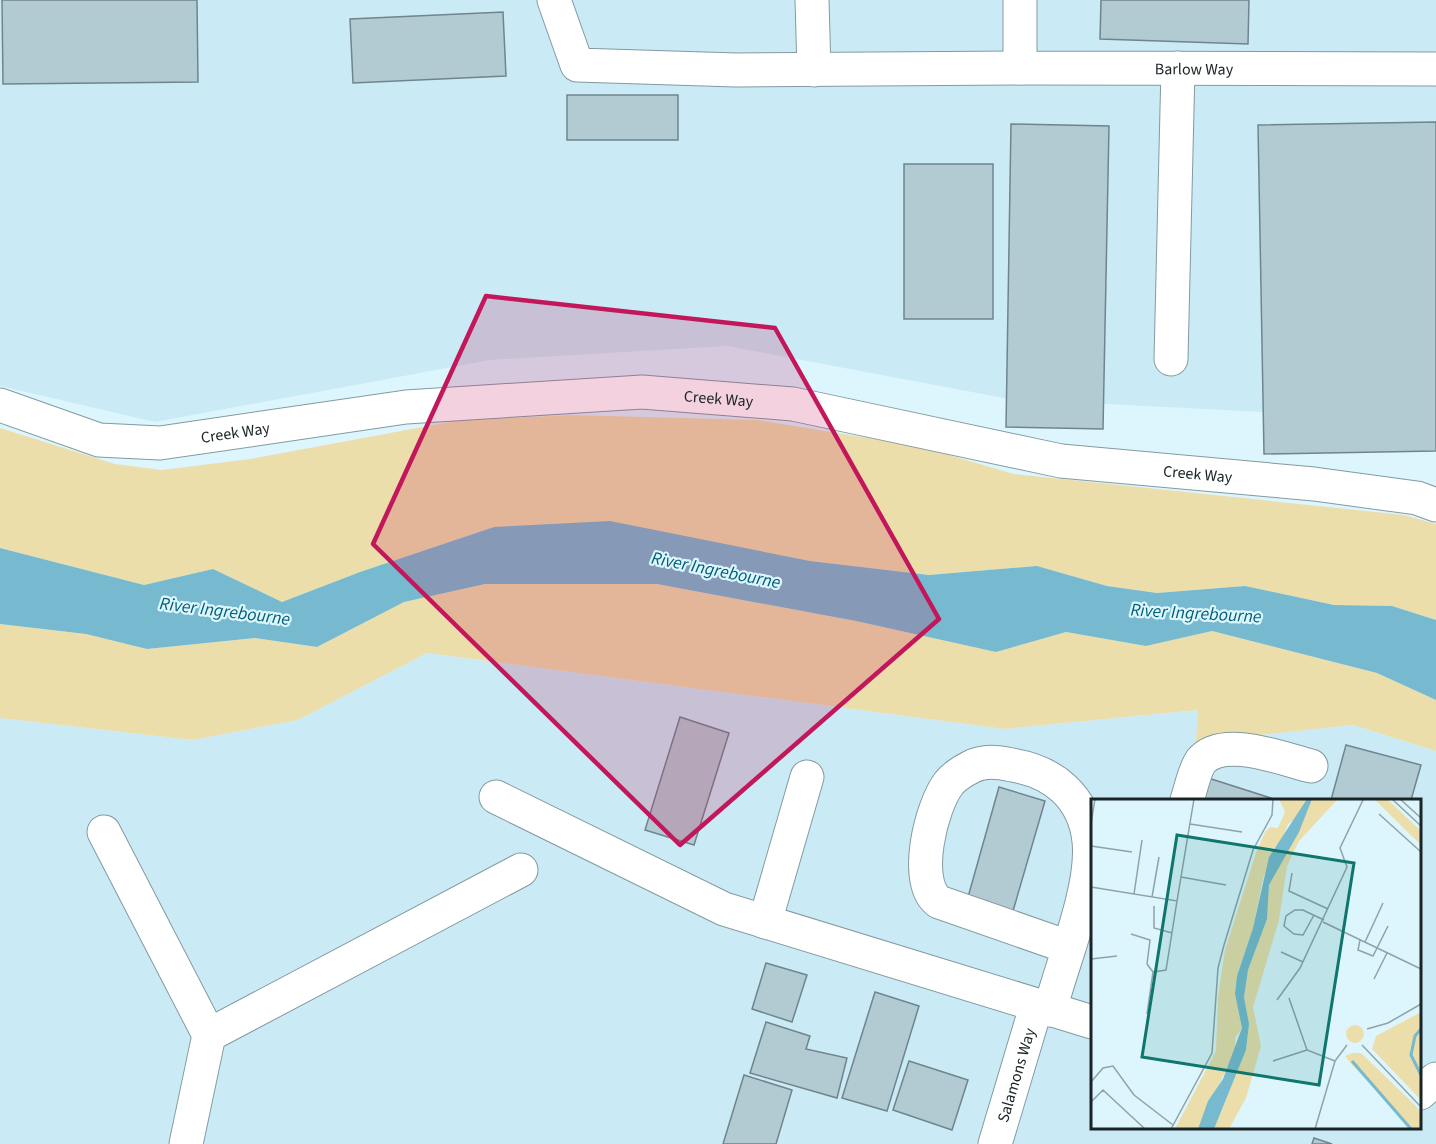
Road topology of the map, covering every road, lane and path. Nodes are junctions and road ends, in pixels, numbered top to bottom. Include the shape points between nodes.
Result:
1 (554, 0) edge
2 (812, 0) edge
3 (1020, 0) edge
4 (1020, 68) junction
5 (1178, 68) junction
6 (1436, 69) edge
7 (814, 70) junction
8 (1171, 359) dead end
9 (0, 405) edge
10 (1436, 505) edge
11 (1311, 766) dead end
12 (807, 777) dead end
13 (495, 797) dead end
14 (1188, 799) edge
15 (104, 832) dead end
16 (521, 870) dead end
17 (765, 922) junction
18 (1068, 947) junction
19 (1043, 1008) junction
20 (1091, 1022) edge
21 (209, 1035) junction
22 (1436, 1079) edge
23 (1421, 1091) edge
24 (186, 1144) edge
25 (995, 1144) edge

1 - 7 street, Barlow Way via 577,65
2 - 7 street
3 - 4 street
4 - 5 street, Barlow Way
4 - 7 street, Barlow Way
5 - 6 street, Barlow Way
5 - 8 street
9 - 10 street, Creek Way via 99,440 160,443 406,407 642,392 793,404 1061,460 1314,484 1418,498
11 - 14 street via 1234,748 1211,752 1200,763
12 - 17 street
13 - 17 street via 724,909
15 - 21 street
16 - 21 street
17 - 19 street
18 - 18 street via 1088,869 1089,843 1085,820 1073,797 1054,778 1035,770 986,762 971,767 949,783 928,841 924,868 932,897
18 - 19 street, Salamons Way
19 - 20 street
19 - 25 street, Salamons Way
21 - 24 street
22 - 23 street

